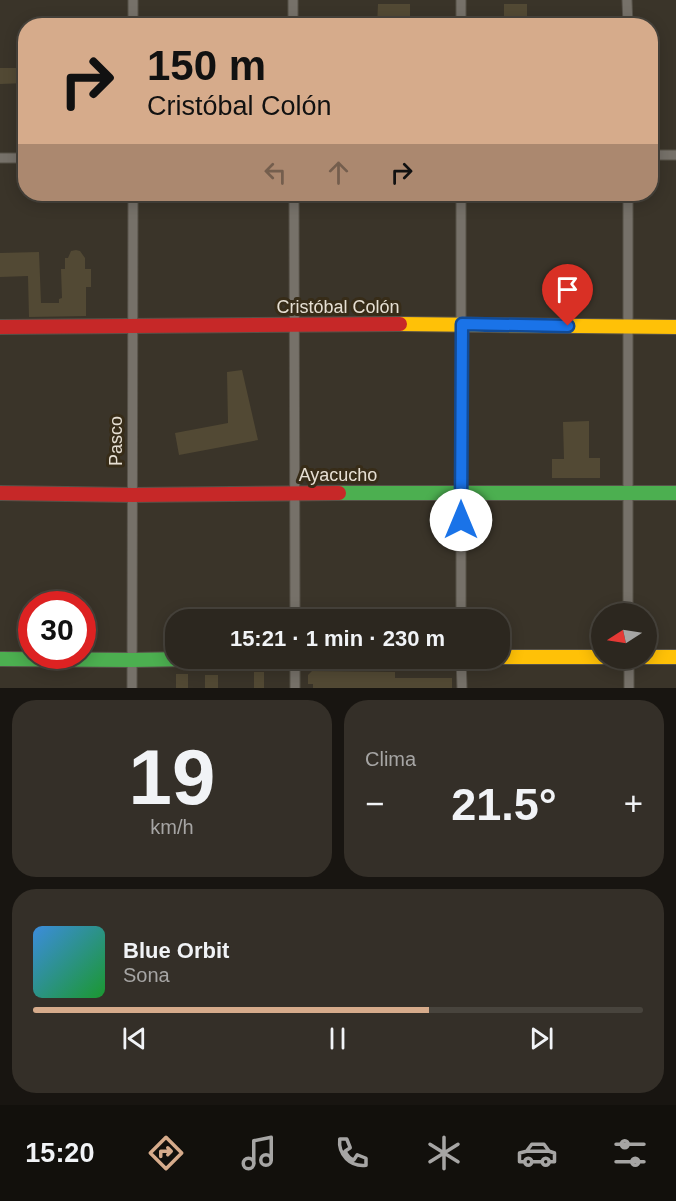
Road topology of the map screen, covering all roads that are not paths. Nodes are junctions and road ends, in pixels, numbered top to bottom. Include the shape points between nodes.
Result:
1 (133, 0) edge
2 (293, 0) edge
3 (461, 0) edge
4 (627, 0) edge
5 (133, 18) edge
6 (293, 18) edge
7 (461, 18) edge
8 (627, 18) edge
9 (658, 155) edge
10 (676, 155) edge
11 (0, 158) edge
12 (18, 158) edge
13 (133, 201) edge
14 (294, 201) edge
15 (461, 201) edge
16 (628, 201) edge
17 (462, 324) junction
18 (294, 325) junction
19 (133, 326) junction
20 (0, 327) edge
21 (628, 327) junction
22 (676, 327) edge
23 (0, 493) edge
24 (294, 493) junction
25 (460, 493) junction
26 (627, 493) junction
27 (676, 493) edge
28 (132, 495) junction
29 (628, 603) edge
30 (294, 609) edge
31 (461, 609) edge
32 (510, 657) edge
33 (591, 657) edge
34 (657, 657) edge
35 (676, 657) edge
36 (0, 659) edge
37 (165, 659) edge
38 (132, 660) junction
39 (295, 669) edge
40 (461, 669) edge
41 (629, 669) edge
42 (132, 688) edge
43 (295, 688) edge
44 (462, 688) edge
45 (629, 688) edge

1 - 5 street
2 - 6 street
3 - 7 street
4 - 8 street
9 - 10 street
11 - 12 street
13 - 19 street, Pasco
14 - 18 street
15 - 17 street
16 - 21 street
17 - 18 main road, Cristóbal Colón
17 - 21 main road, Cristóbal Colón
17 - 25 street
18 - 19 main road, Cristóbal Colón
18 - 24 street
19 - 20 main road, Cristóbal Colón
19 - 28 street, Pasco
21 - 22 main road, Cristóbal Colón
21 - 26 street
23 - 28 main road, Ayacucho
24 - 25 main road, Ayacucho
24 - 28 main road, Ayacucho
24 - 30 street
25 - 26 main road, Ayacucho
25 - 31 street
26 - 27 main road, Ayacucho
26 - 29 street
28 - 38 street, Pasco
32 - 33 main road
34 - 35 main road
36 - 38 main road
37 - 38 main road
38 - 42 street, Pasco
39 - 43 street
40 - 44 street
41 - 45 street

